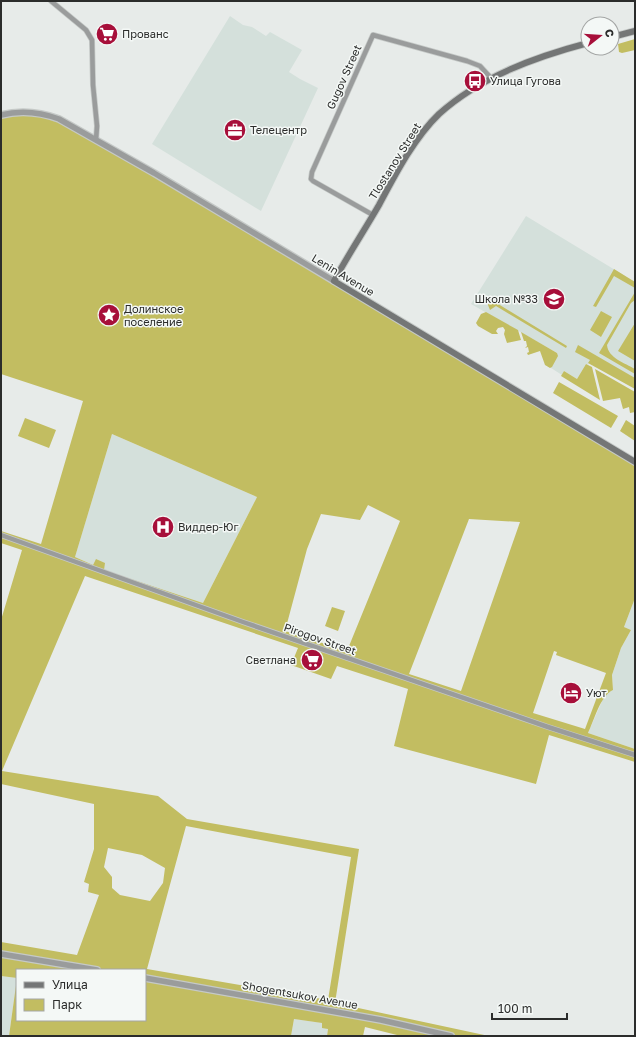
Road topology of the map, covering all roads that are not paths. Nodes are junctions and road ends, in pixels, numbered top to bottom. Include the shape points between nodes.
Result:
1 (51, 1) edge
2 (635, 31) edge
3 (620, 35) edge
4 (580, 45) edge
5 (491, 78) junction
6 (1, 115) edge
7 (96, 140) junction
8 (373, 215) junction
9 (334, 281) junction
10 (635, 462) edge
11 (1, 535) edge
12 (635, 755) edge
13 (1, 954) edge
14 (91, 969) edge
15 (146, 978) edge
16 (451, 1036) edge

1 - 7 street via 86,30 92,40
2 - 3 main road
4 - 5 main road, Tlostanov Street via 554,52
5 - 8 main road, Tlostanov Street via 462,96 430,123
5 - 8 street, Gugov Street via 480,66 467,61 373,35 311,179 312,182
6 - 7 street, Lenin Avenue via 37,112 59,119
7 - 9 street, Lenin Avenue
8 - 9 main road, Tlostanov Street
9 - 10 main road, Lenin Avenue
11 - 12 street, Pirogov Street via 243,622
13 - 14 street
15 - 16 street, Shogentsukov Avenue via 381,1020

